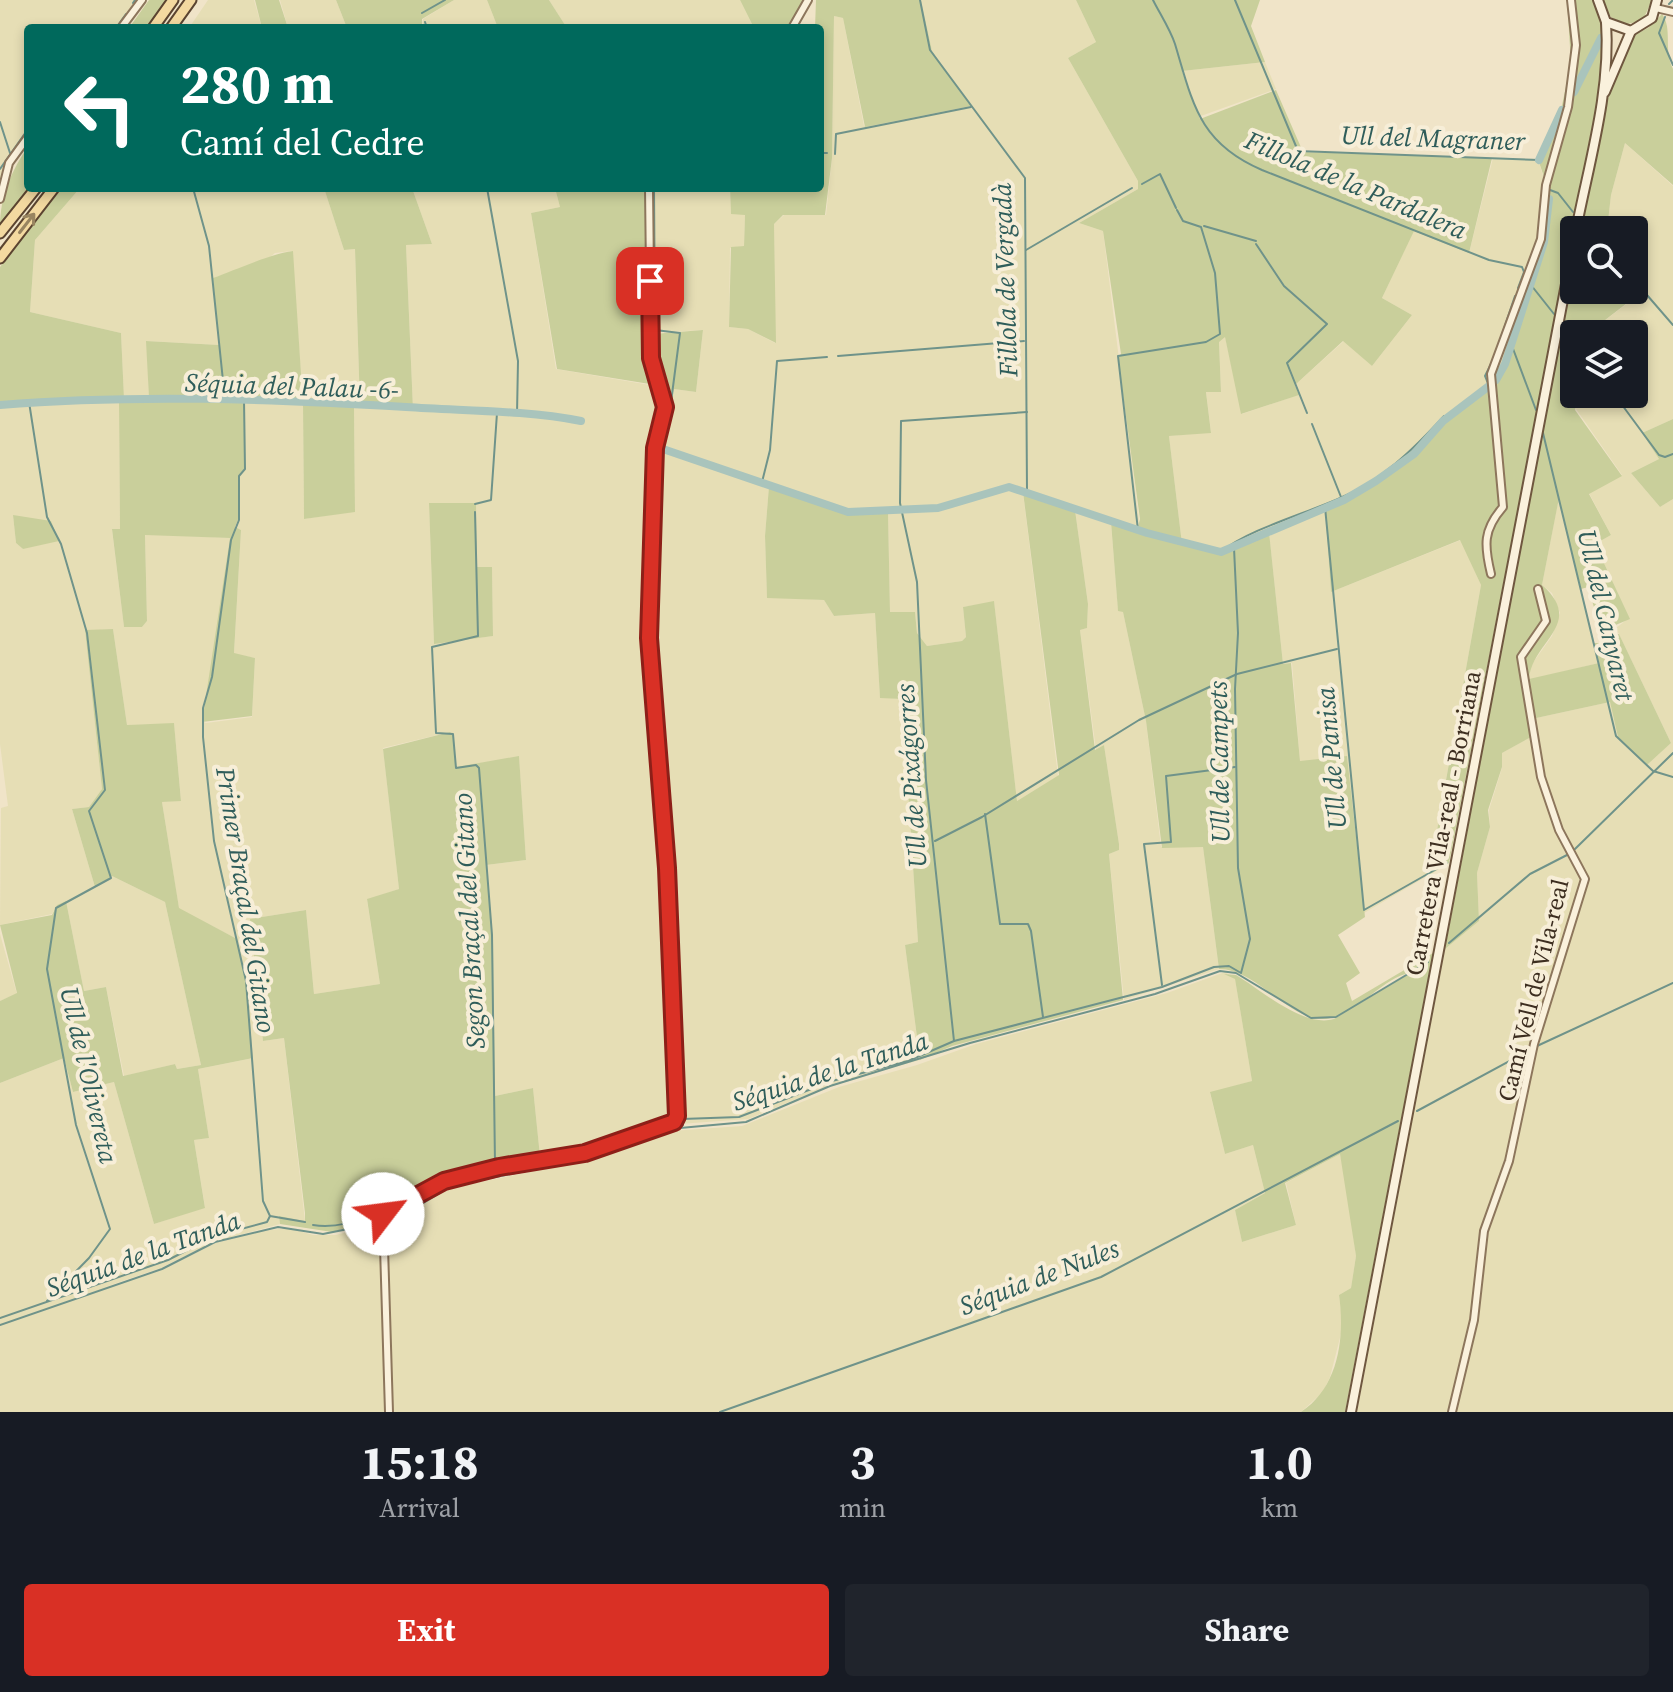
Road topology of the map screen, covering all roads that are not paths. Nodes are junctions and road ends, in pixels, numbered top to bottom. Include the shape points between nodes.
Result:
1 (142, 0) edge
2 (173, 0) edge
3 (191, 0) edge
4 (808, 0) edge
5 (1571, 0) edge
6 (1598, 0) edge
7 (1656, 4) edge
8 (1673, 12) edge
9 (1606, 22) junction
10 (124, 24) edge
11 (156, 24) edge
12 (174, 24) edge
13 (794, 24) edge
14 (1631, 31) junction
15 (1599, 109) junction
16 (24, 142) edge
17 (33, 192) edge
18 (51, 192) edge
19 (649, 192) edge
20 (0, 199) edge
21 (1579, 216) edge
22 (0, 233) edge
23 (0, 258) edge
24 (1562, 304) edge
25 (1491, 574) dead end
26 (1538, 589) dead end
27 (389, 1412) edge
28 (1351, 1412) edge
29 (1452, 1412) edge

1 - 10 street
2 - 11 main road
3 - 12 main road
4 - 13 street
5 - 25 street via 1576,45 1568,107 1546,185 1541,239 1491,374 1503,507 1486,529
6 - 9 main road
7 - 8 street
7 - 14 main road via 1647,23
9 - 14 main road
9 - 15 main road
14 - 15 main road
15 - 21 main road
16 - 20 street via 9,163
17 - 22 main road
23 -> 18 main road
19 - 27 street via 651,358 665,407 655,448 649,638 667,868 677,1116 674,1122 585,1153 444,1181 383,1214
24 - 28 main road, Carretera Vila-real - Borriana
26 - 29 street, Camí Vell de Vila-real via 1546,621 1521,657 1541,777 1559,830 1585,879 1533,1048 1509,1161 1484,1231 1474,1320

